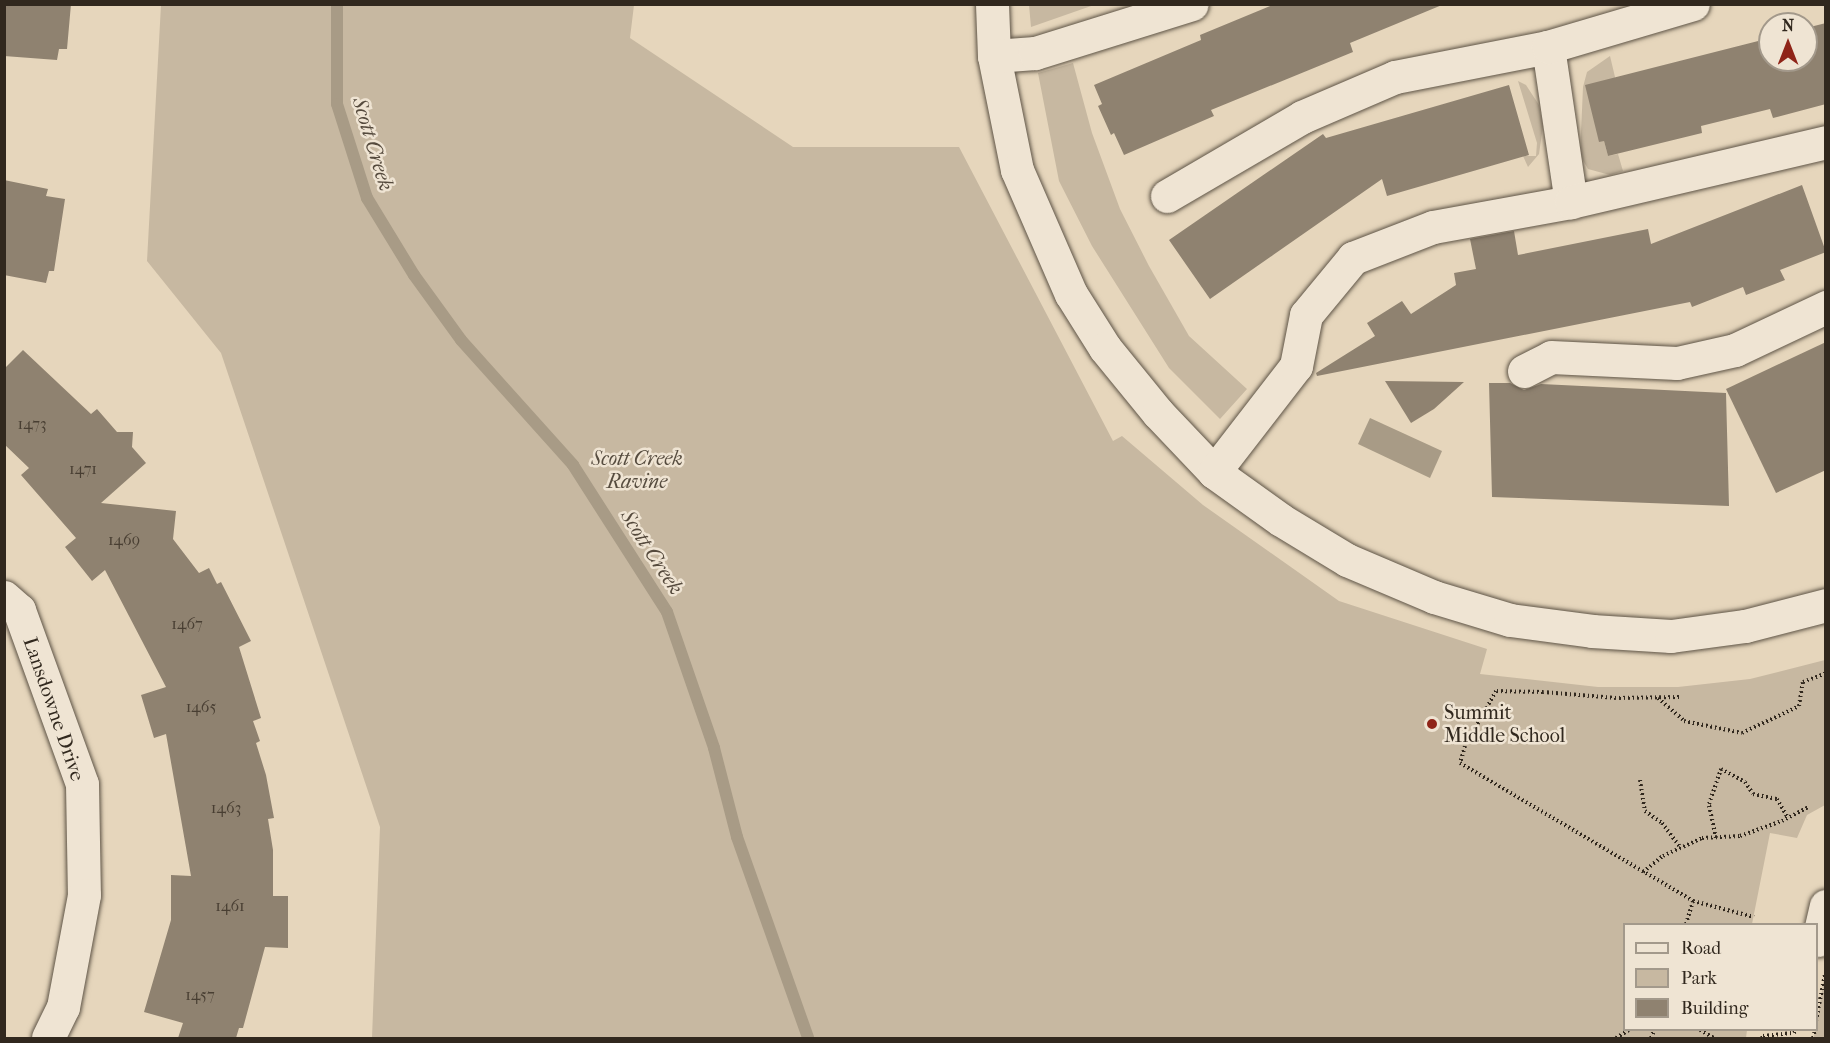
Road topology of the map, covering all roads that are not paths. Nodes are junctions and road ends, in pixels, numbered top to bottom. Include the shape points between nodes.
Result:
1 (992, 4) edge
2 (1192, 4) edge
3 (1693, 4) edge
4 (1548, 47) junction
5 (994, 56) junction
6 (1824, 146) edge
7 (1167, 196) dead end
8 (1571, 202) junction
9 (1826, 307) edge
10 (1524, 371) dead end
11 (1214, 472) junction
12 (4, 597) edge
13 (1826, 605) edge
14 (1826, 906) edge
15 (1818, 940) dead end
16 (48, 1038) edge

1 - 5 street
2 - 5 street via 1035,52
3 - 4 street
4 - 7 street via 1395,77 1302,117
4 - 8 street
5 - 11 street via 1017,170 1071,294 1106,348 1158,413
6 - 8 street
8 - 11 street via 1432,227 1353,258 1306,315 1296,366
9 - 10 street via 1735,350 1677,363 1551,357
11 - 13 street via 1281,520 1347,560 1434,597 1510,620 1671,636 1745,626
12 - 16 street, Lansdowne Drive via 19,610 82,784 84,895 63,1007
14 - 15 street

